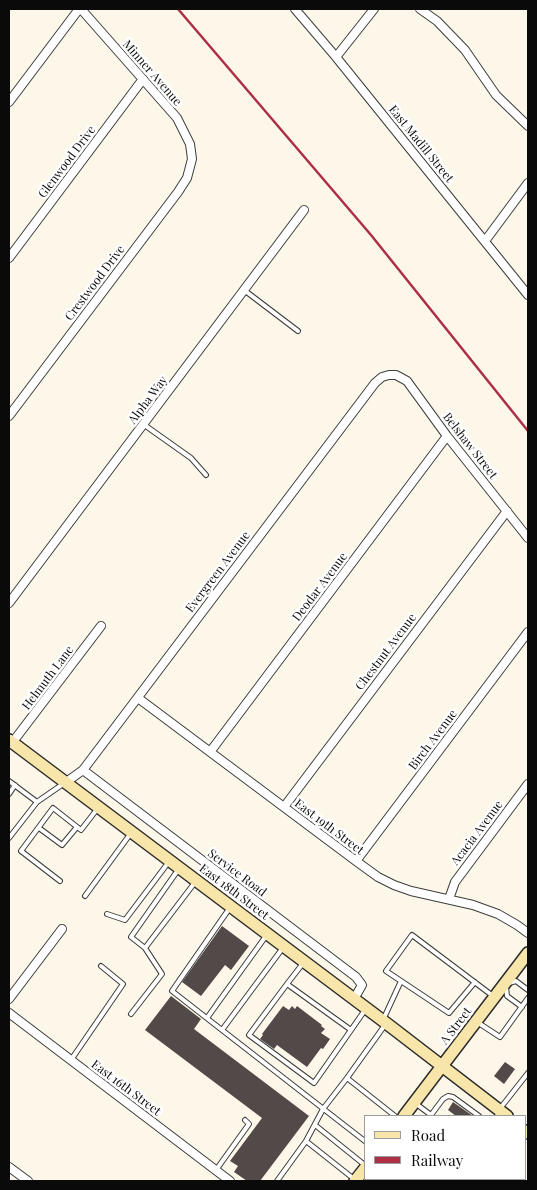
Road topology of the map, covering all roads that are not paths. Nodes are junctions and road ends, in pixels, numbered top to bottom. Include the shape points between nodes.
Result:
1 (80, 9) edge
2 (295, 9) edge
3 (374, 9) edge
4 (420, 9) edge
5 (336, 57) junction
6 (143, 80) junction
7 (9, 102) edge
8 (528, 126) edge
9 (192, 159) joint
10 (528, 183) edge
11 (304, 210) dead end
12 (485, 241) junction
13 (9, 258) edge
14 (244, 290) junction
15 (528, 295) edge
16 (298, 331) dead end
17 (389, 375) joint
18 (9, 416) edge
19 (143, 424) junction
20 (447, 436) junction
21 (206, 475) dead end
22 (507, 511) junction
23 (528, 538) edge
24 (9, 603) edge
25 (101, 626) dead end
26 (528, 632) edge
27 (138, 698) junction
28 (10, 742) edge
29 (210, 752) junction
30 (83, 770) junction
31 (9, 781) edge
32 (65, 783) junction
33 (528, 784) edge
34 (15, 785) junction
35 (9, 794) edge
36 (38, 802) junction
37 (284, 807) junction
38 (98, 808) junction
39 (77, 827) junction
40 (39, 828) junction
41 (10, 832) edge
42 (131, 833) junction
43 (9, 838) edge
44 (356, 861) junction
45 (175, 865) junction
46 (60, 881) dead end
47 (196, 881) junction
48 (85, 896) dead end
49 (449, 899) junction
50 (231, 907) junction
51 (107, 914) dead end
52 (62, 929) dead end
53 (528, 933) edge
54 (268, 934) junction
55 (284, 947) junction
56 (145, 948) junction
57 (528, 953) edge
58 (304, 962) junction
59 (100, 966) dead end
60 (401, 981) junction
61 (474, 982) junction
62 (286, 984) junction
63 (505, 984) junction
64 (528, 990) edge
65 (495, 997) junction
66 (528, 998) edge
67 (9, 999) edge
68 (354, 999) junction
69 (522, 1007) junction
70 (366, 1008) junction
71 (9, 1012) edge
72 (131, 1014) dead end
73 (207, 1018) junction
74 (477, 1021) junction
75 (384, 1022) junction
76 (222, 1030) junction
77 (351, 1030) junction
78 (71, 1060) junction
79 (442, 1066) junction
80 (528, 1073) edge
81 (347, 1078) junction
82 (415, 1103) junction
83 (323, 1110) junction
84 (501, 1114) edge
85 (394, 1115) edge
86 (405, 1115) edge
87 (431, 1115) edge
88 (431, 1115) edge
89 (477, 1115) edge
90 (245, 1120) dead end
91 (315, 1125) junction
92 (306, 1141) junction
93 (364, 1141) edge
94 (9, 1167) edge
95 (216, 1170) junction
96 (361, 1175) edge
97 (28, 1181) edge
98 (230, 1181) edge
99 (277, 1181) edge

1 - 6 street, Minner Avenue
1 - 7 street
2 - 5 street, East Madill Street
3 - 5 street
4 - 8 street via 465,50 496,96
5 - 12 street, East Madill Street
6 - 9 street, Minner Avenue via 177,118 190,144
6 - 13 street, Glenwood Drive
9 - 18 street, Crestwood Drive via 187,178 178,192
10 - 12 street
11 - 14 street, Alpha Way
12 - 15 street, East Madill Street
14 - 16 lane
14 - 19 street, Alpha Way
17 - 20 street, Belshaw Street via 406,380
17 - 27 street, Evergreen Avenue via 374,383
19 - 21 lane via 191,458
19 - 24 street, Alpha Way
20 - 22 street, Belshaw Street
20 - 29 street, Deodar Avenue
22 - 23 street, Belshaw Street
22 - 37 street, Chestnut Avenue
25 - 28 street, Helmuth Lane
26 - 44 street, Birch Avenue
27 - 29 street, East 19th Street
27 - 30 street, Evergreen Avenue
28 - 32 main road, East 18th Street
29 - 37 street, East 19th Street
30 - 32 street, Evergreen Avenue
30 - 68 street, Service Road via 356,978 362,985
31 - 34 lane
32 - 36 lane
32 - 38 main road, East 18th Street
33 - 49 street, Acacia Avenue via 455,882
34 - 35 lane
34 - 36 lane
36 - 41 lane
37 - 44 street, East 19th Street
38 - 39 lane via 81,830
38 - 42 main road, East 18th Street
39 - 40 lane via 62,845
39 - 40 lane via 53,808
40 - 46 lane via 21,851
41 - 43 lane
42 - 45 main road, East 18th Street
42 - 48 lane
44 - 49 street, East 19th Street via 394,885
45 - 47 main road, East 18th Street
45 - 51 lane via 125,920
45 - 56 lane via 131,937
47 - 50 main road, East 18th Street
47 - 56 lane
49 - 53 street, East 19th Street via 498,914
50 - 54 main road, East 18th Street
50 - 73 lane via 172,990
52 - 67 street
54 - 55 main road, East 18th Street
54 - 73 lane
55 - 58 main road, East 18th Street
55 - 76 lane
56 - 72 lane via 162,974
57 - 63 main road, A Street
58 - 62 lane
58 - 68 main road, East 18th Street
59 - 78 lane via 123,984
60 - 61 lane via 449,1013
60 - 61 lane via 386,971 412,935
60 - 75 lane
61 - 65 lane
62 - 77 lane
62 - 77 lane via 249,1035 314,1083
63 - 64 lane via 516,981
63 - 65 main road, A Street
63 - 69 lane via 506,996
65 - 74 main road, A Street
66 - 69 lane
68 - 70 main road, East 18th Street
69 - 74 lane via 500,1037
70 - 75 main road, East 18th Street
70 - 77 lane
71 - 78 street, East 16th Street
73 - 76 lane
74 - 79 main road, A Street
75 - 79 main road, East 18th Street
75 - 81 lane
76 - 83 lane
78 - 95 street, East 16th Street
79 - 82 main road, A Street
79 - 84 main road, East 18th Street
80 - 84 lane via 502,1106
81 - 83 lane
81 - 85 lane
82 - 86 main road, A Street
82 - 87 lane
83 - 91 lane
83 - 93 lane
88 - 89 lane via 448,1096
90 - 95 lane via 249,1124
91 - 92 lane
91 - 96 lane
92 - 96 lane
92 - 99 lane
94 - 97 street
95 - 98 street, East 16th Street

